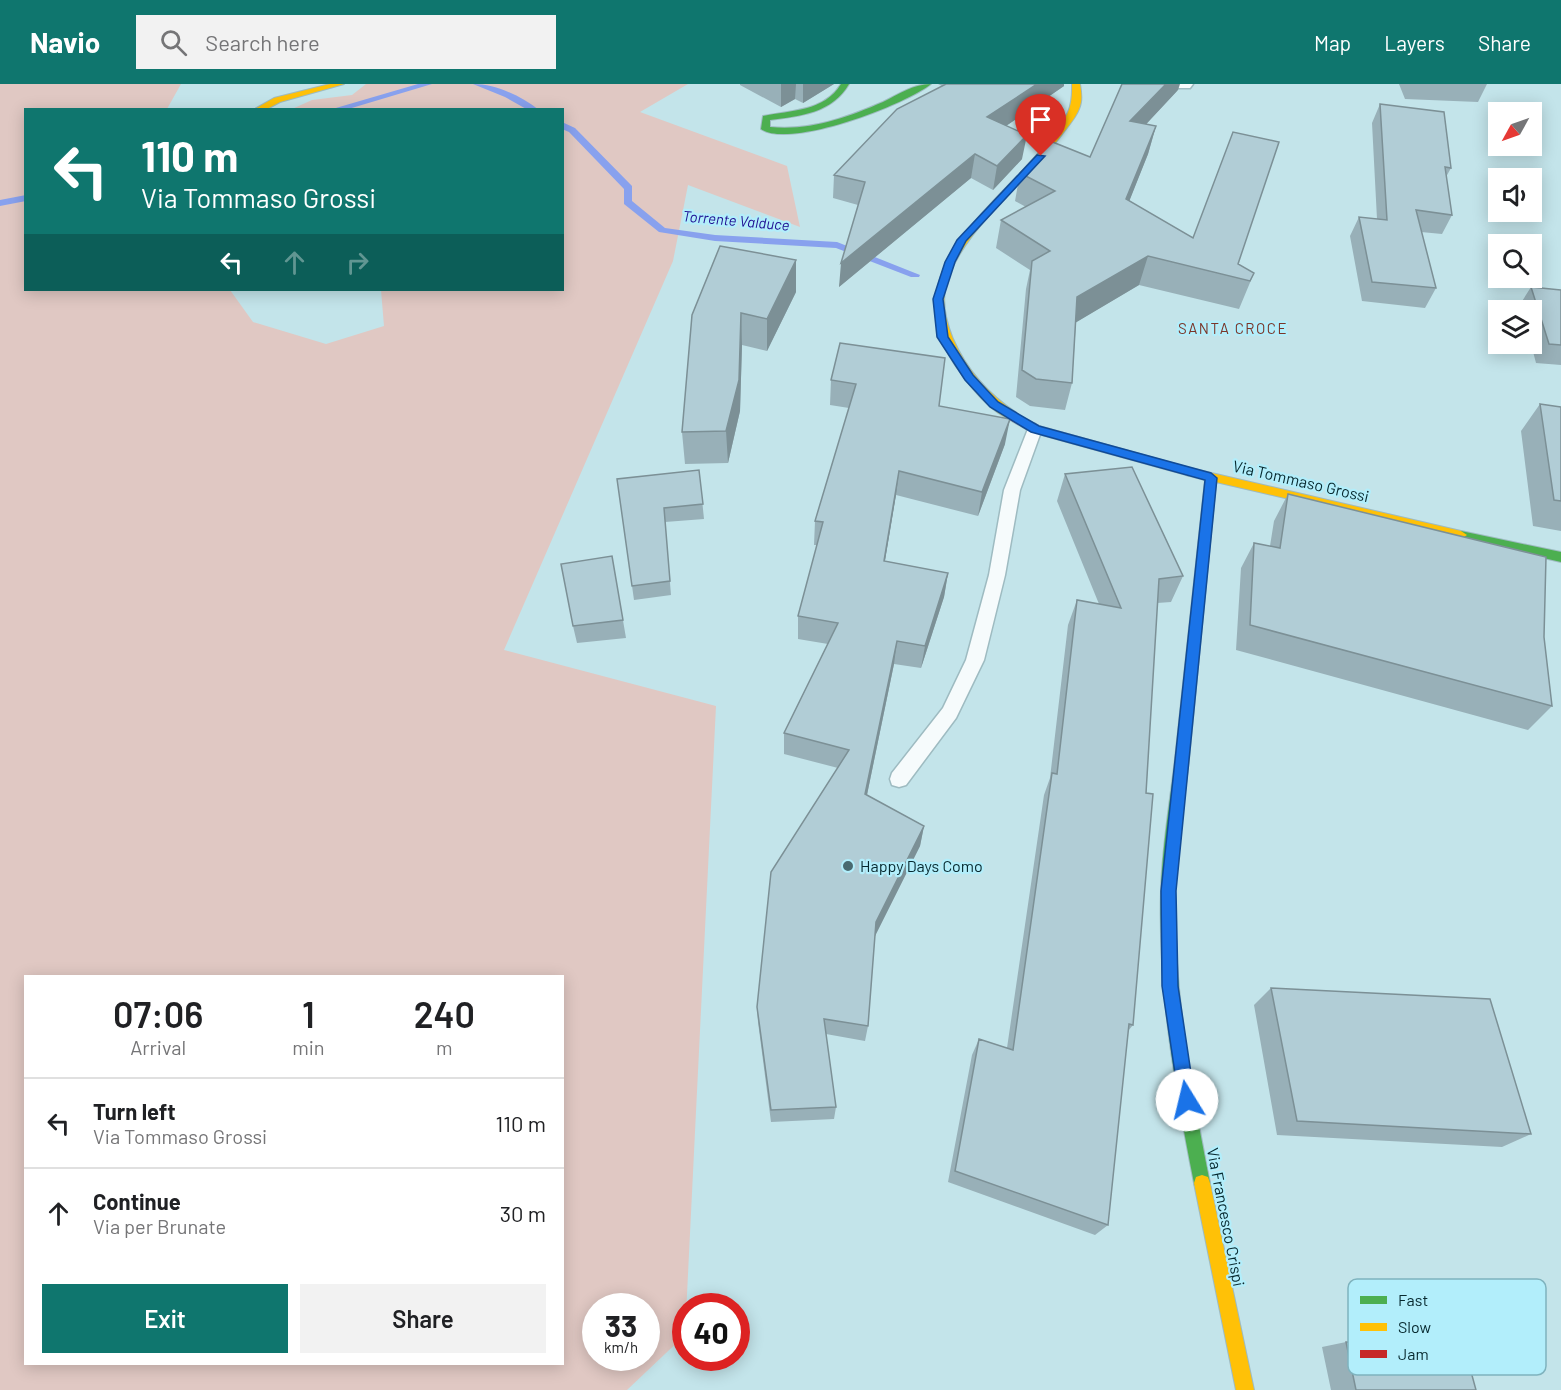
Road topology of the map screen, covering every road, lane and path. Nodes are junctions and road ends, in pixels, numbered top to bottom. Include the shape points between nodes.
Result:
1 (340, 84) edge
2 (844, 84) edge
3 (927, 84) edge
4 (1076, 84) edge
5 (1174, 84) edge
6 (1184, 84) edge
7 (260, 108) edge
8 (1035, 429) junction
9 (1211, 478) junction
10 (1561, 557) edge
11 (899, 779) dead end
12 (1245, 1390) edge

1 - 7 street via 276,100
2 - 3 street via 843,93 833,100 766,118 765,129 777,134 806,132
4 - 8 street, Via Tommaso Grossi via 1077,104 1053,143 962,240 938,299 943,337 969,378 994,405
5 - 6 street
8 - 9 street, Via Tommaso Grossi
8 - 11 lane via 1012,490 997,575 975,660 950,713
9 - 10 street, Via Tommaso Grossi
9 - 12 street, Via Francesco Crispi via 1168,891 1170,986 1190,1123

